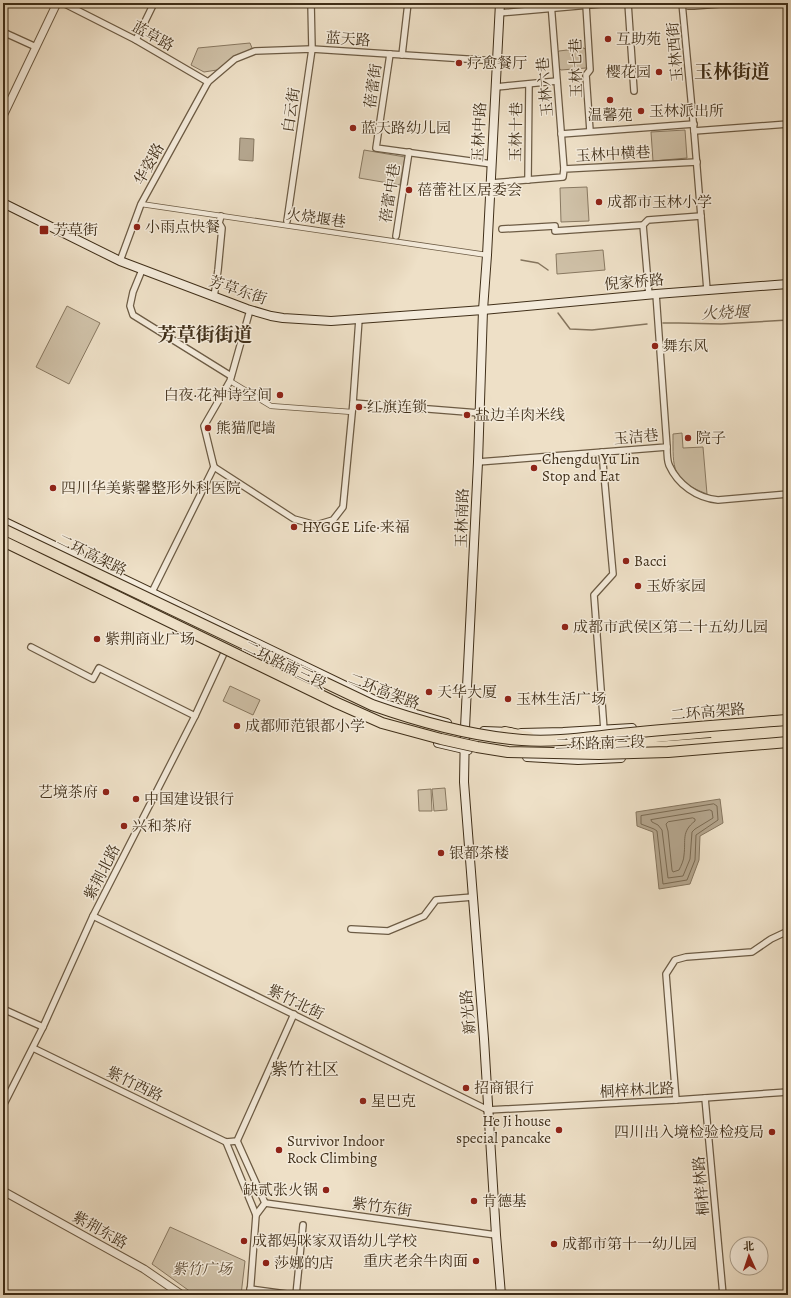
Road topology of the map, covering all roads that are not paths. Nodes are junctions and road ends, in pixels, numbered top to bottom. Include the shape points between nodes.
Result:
1 (57, 3) edge
2 (63, 3) edge
3 (154, 3) edge
4 (311, 3) edge
5 (408, 3) edge
6 (500, 3) edge
7 (612, 3) edge
8 (628, 3) edge
9 (682, 3) edge
10 (729, 3) edge
11 (586, 5) junction
12 (551, 6) edge
13 (500, 13) junction
14 (3, 32) edge
15 (136, 40) junction
16 (36, 47) junction
17 (312, 49) junction
18 (390, 54) junction
19 (402, 55) junction
20 (497, 61) junction
21 (557, 81) junction
22 (208, 82) junction
23 (529, 84) junction
24 (496, 87) junction
25 (634, 91) dead end
26 (3, 116) edge
27 (694, 124) junction
28 (788, 124) edge
29 (590, 131) junction
30 (694, 131) junction
31 (561, 134) junction
32 (409, 152) junction
33 (697, 162) junction
34 (492, 164) junction
35 (564, 169) junction
36 (528, 180) junction
37 (491, 183) junction
38 (3, 203) edge
39 (141, 204) junction
40 (221, 216) junction
41 (701, 216) junction
42 (287, 220) dead end
43 (643, 226) junction
44 (502, 229) dead end
45 (396, 236) dead end
46 (487, 255) junction
47 (120, 261) junction
48 (142, 270) junction
49 (788, 284) edge
50 (707, 290) junction
51 (652, 294) junction
52 (214, 297) junction
53 (250, 310) junction
54 (483, 310) junction
55 (359, 319) junction
56 (787, 367) dead end
57 (231, 378) junction
58 (788, 382) edge
59 (353, 403) junction
60 (352, 412) junction
61 (480, 413) junction
62 (667, 447) junction
63 (602, 452) junction
64 (478, 462) junction
65 (214, 467) junction
66 (788, 494) edge
67 (3, 521) edge
68 (3, 529) edge
69 (3, 541) edge
70 (152, 592) junction
71 (31, 648) dead end
72 (225, 651) junction
73 (195, 716) junction
74 (788, 716) edge
75 (788, 721) edge
76 (788, 725) edge
77 (465, 728) junction
78 (604, 730) junction
79 (505, 732) junction
80 (788, 733) edge
81 (788, 738) edge
82 (554, 741) junction
83 (744, 741) junction
84 (786, 745) edge
85 (464, 750) junction
86 (478, 752) junction
87 (546, 753) junction
88 (473, 897) junction
89 (93, 916) junction
90 (351, 929) dead end
91 (788, 931) edge
92 (3, 1009) edge
93 (294, 1014) junction
94 (43, 1027) junction
95 (33, 1048) junction
96 (788, 1092) edge
97 (705, 1098) junction
98 (676, 1100) junction
99 (3, 1106) edge
100 (488, 1110) junction
101 (237, 1141) junction
102 (226, 1142) junction
103 (3, 1191) edge
104 (265, 1203) junction
105 (256, 1215) junction
106 (303, 1225) dead end
107 (496, 1235) junction
108 (250, 1292) edge
109 (182, 1295) edge
110 (295, 1295) edge
111 (501, 1295) edge
112 (723, 1295) edge
113 (784, 1295) edge
114 (788, 1295) edge

1 - 16 street
2 - 15 street, 蓝草路
3 - 15 street
4 - 17 street, 白云街
5 - 19 street
6 - 13 main road, 玉林中路
7 - 11 street
8 - 25 street
9 - 10 street via 694,6
9 - 27 street, 玉林西街
11 - 12 street
11 - 29 street, 玉林七巷 via 590,70 586,74
12 - 13 street
12 - 21 street, 玉林六巷
13 - 20 main road, 玉林中路
14 - 16 street
15 - 22 street, 蓝草路
16 - 26 street
17 - 18 street, 蓝天路
17 - 22 street, 蓝天路 via 255,50 235,59
17 - 42 street, 白云街
18 - 19 street, 蓝天路
18 - 32 street, 蓓蕾街 via 376,148
19 - 20 street, 蓝天路
20 - 24 main road, 玉林中路
21 - 23 street
21 - 31 street, 玉林六巷
22 - 39 street, 华姿路
23 - 24 street
23 - 36 street, 玉林十巷
24 - 34 main road, 玉林中路
27 - 29 street
27 - 30 street, 玉林西街
28 - 30 street
29 - 31 street
30 - 33 street, 玉林西街
31 - 35 street, 玉林六巷
32 - 34 street, 蓓蕾街
32 - 45 street, 蓓蕾中巷
33 - 35 street, 玉林中横巷
33 - 41 street, 玉林西街
34 - 37 main road, 玉林中路
35 - 36 street, 玉林中横巷 via 563,177
36 - 37 street, 玉林中横巷
37 - 46 main road, 玉林中路
38 - 47 main road, 芳草东街
39 - 40 street, 火烧堰巷
39 - 47 street, 华姿路
40 - 46 street, 火烧堰巷
40 - 52 street via 219,223 222,228
41 - 43 street via 648,220
41 - 50 street, 玉林西街
43 - 44 street via 555,230 555,226
43 - 51 street, 玉洁巷
46 - 54 main road, 玉林中路
47 - 48 main road, 芳草东街
48 - 52 main road, 芳草东街
48 - 57 street via 130,306 134,315
49 - 50 main road, 倪家桥路
50 - 51 main road, 倪家桥路
51 - 54 main road, 倪家桥路
51 - 62 street, 玉洁巷
52 - 53 main road, 芳草东街
53 - 55 main road, 芳草东街 via 283,318 330,321
53 - 57 street
54 - 55 main road, 芳草东街
54 - 61 main road, 玉林南路
55 - 59 street
56 - 58 street
57 - 60 street via 270,406
57 - 65 street via 204,426
59 - 60 street
59 - 61 street
60 - 65 street via 343,507 333,520 316,524 294,519
61 - 64 main road, 玉林南路
62 - 63 street, 玉洁巷
62 - 66 street via 668,459 674,474 687,488 700,496 718,500
63 - 64 street, 玉洁巷
63 - 78 street via 613,574 594,595
64 - 77 main road, 玉林南路
65 - 70 street
67 - 70 main road, 二环路南三段
68 - 82 highway, 二环高架路, bridge via 372,706 456,730 522,740
69 - 72 main road, 二环路南三段
69 - 87 highway, 二环高架路, bridge via 382,723 477,747 508,752
70 - 77 main road, 二环路南三段 via 377,701
71 - 73 street via 93,679 99,668
72 - 73 street, 紫荆北路
72 - 85 main road, 二环路南三段 via 365,718
73 - 89 street, 紫荆北路
74 - 78 main road, 二环路南三段
75 - 79 highway via 623,736 554,738 526,737
75 - 82 highway, 二环高架路, bridge
76 - 82 highway, bridge via 622,740
77 - 79 main road, 二环路南三段
77 - 85 main road, 新光路
78 - 79 main road, 二环路南三段
80 - 87 highway, bridge
81 - 83 highway
83 - 84 main road
83 - 86 highway via 586,752
84 - 86 main road, 二环路南三段 via 578,760
84 - 87 highway, 二环高架路, bridge via 600,754
85 - 86 main road, 二环路南三段
85 - 88 main road, 新光路
88 - 90 street via 436,900 424,916 388,931
88 - 100 main road, 新光路
89 - 93 street, 紫竹北街
89 - 94 street, 紫荆北路
91 - 98 street via 752,952 675,960 666,974
92 - 94 street
93 - 100 street, 紫竹北街
93 - 101 street
94 - 95 street, 紫荆北路
95 - 99 street, 紫荆北路
95 - 102 street, 紫竹西路
96 - 97 street, 桐梓林北路
97 - 98 street, 桐梓林北路
97 - 112 street, 桐梓林路
98 - 100 street, 桐梓林北路
100 - 107 main road, 新光路
101 - 102 street
101 - 104 street
102 - 105 street
103 - 109 street, 紫荆东路 via 144,1269
104 - 105 street
104 - 107 street, 紫竹东街
105 - 108 street
106 - 110 street
107 - 111 main road, 新光路
108 - 110 street
113 - 114 street

